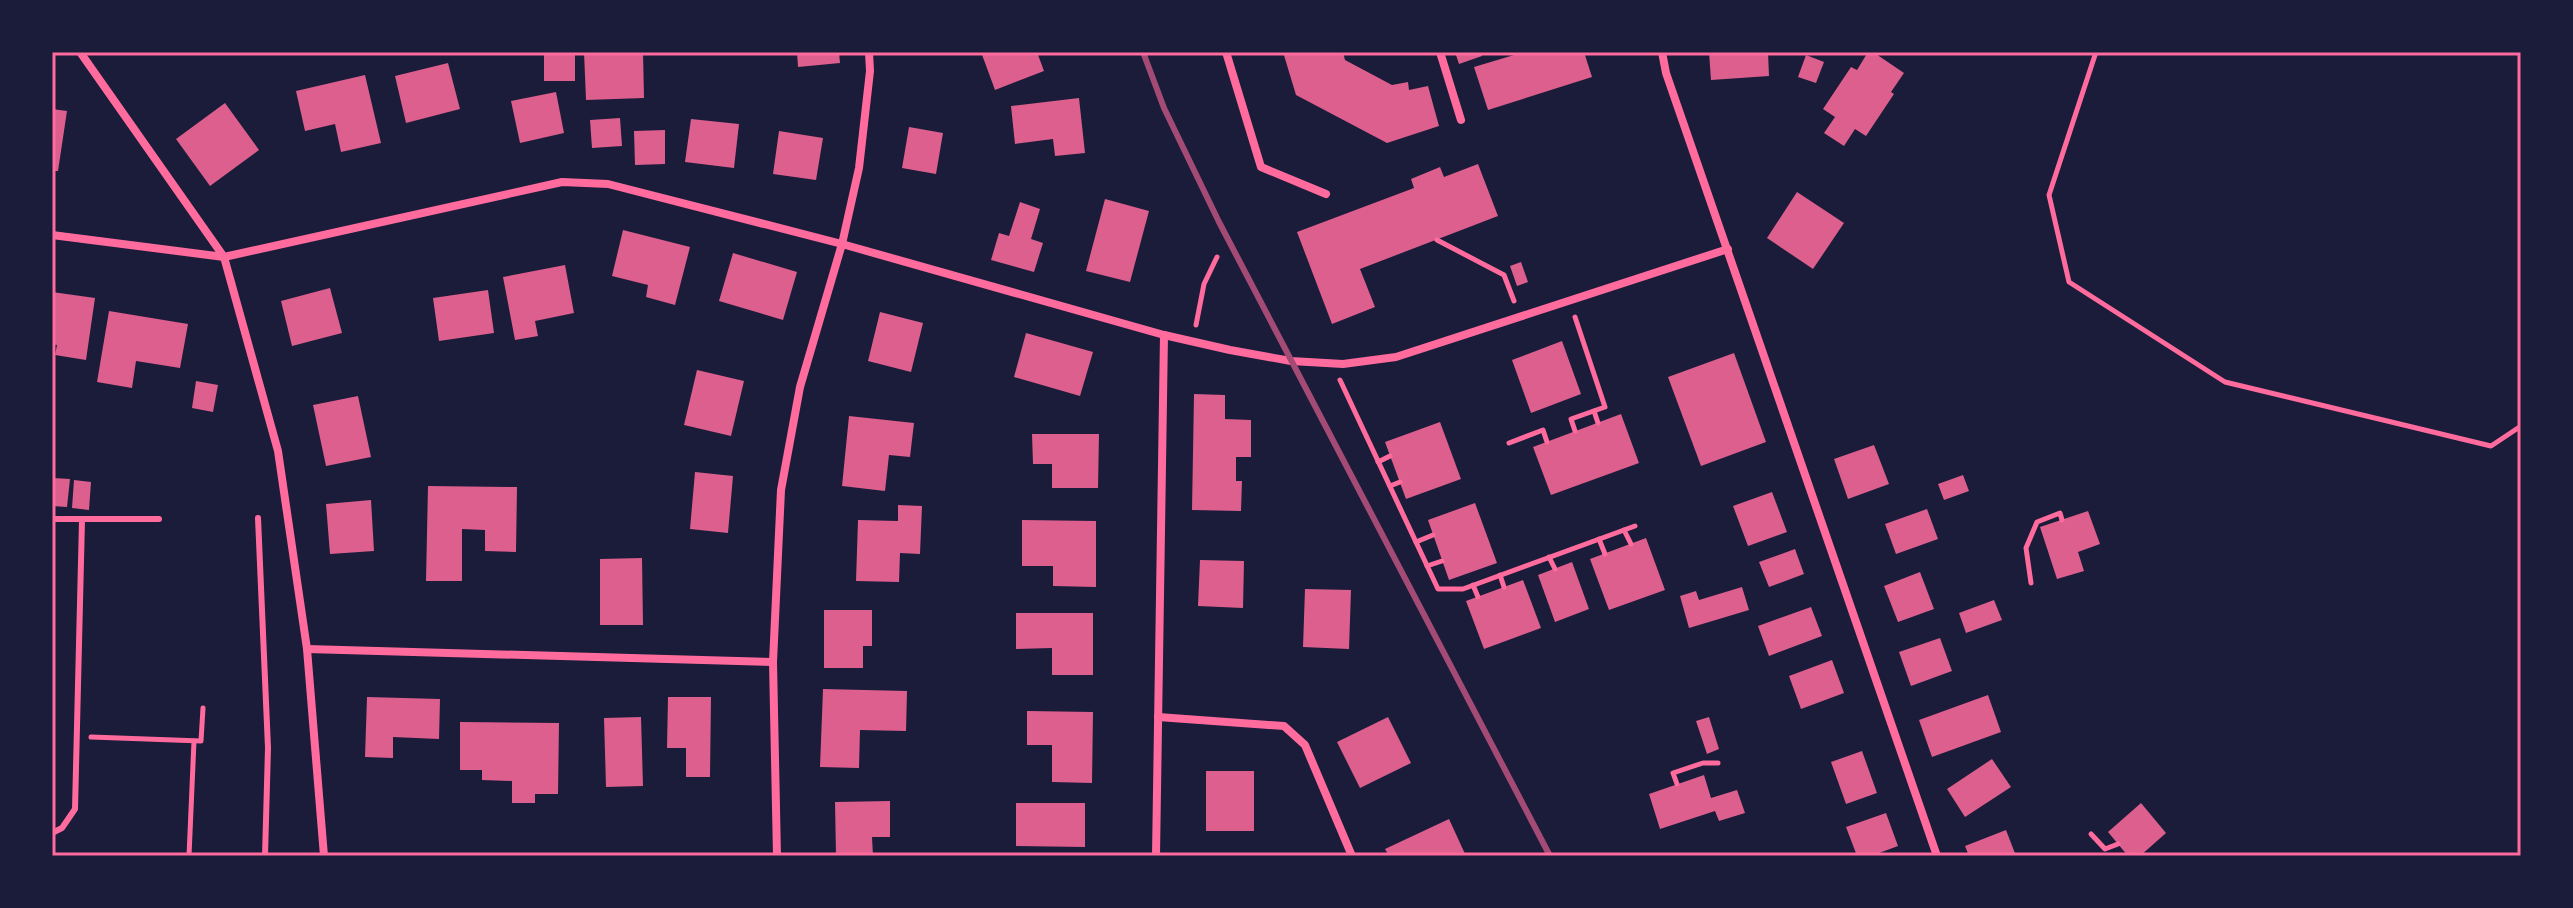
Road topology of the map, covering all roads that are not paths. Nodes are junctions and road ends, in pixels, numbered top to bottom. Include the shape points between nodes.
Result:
1 (80, 52) edge
2 (869, 52) edge
3 (1226, 52) edge
4 (1440, 52) edge
5 (1662, 52) edge
6 (1461, 120) dead end
7 (1326, 194) dead end
8 (52, 235) edge
9 (842, 244) junction
10 (1728, 249) junction
11 (224, 257) junction
12 (1164, 335) junction
13 (258, 518) dead end
14 (52, 519) edge
15 (159, 519) dead end
16 (82, 520) junction
17 (307, 649) junction
18 (773, 662) junction
19 (1158, 717) junction
20 (52, 833) edge
21 (265, 856) edge
22 (324, 856) edge
23 (777, 856) edge
24 (1156, 856) edge
25 (1352, 856) edge
26 (1937, 856) edge

1 - 11 street
2 - 9 street via 859,168
3 - 7 street via 1261,167
4 - 6 street
5 - 10 street
8 - 11 street
9 - 11 street via 608,184 562,182
9 - 12 street
9 - 18 street via 800,387 781,490
10 - 12 street via 1396,357 1291,361
10 - 26 street
11 - 17 street via 278,451
12 - 19 street
13 - 21 lane via 268,748
14 - 16 lane
15 - 16 lane
16 - 20 lane via 75,809
17 - 18 street
17 - 22 street
18 - 23 street
19 - 24 street
19 - 25 street via 1284,726 1305,745

